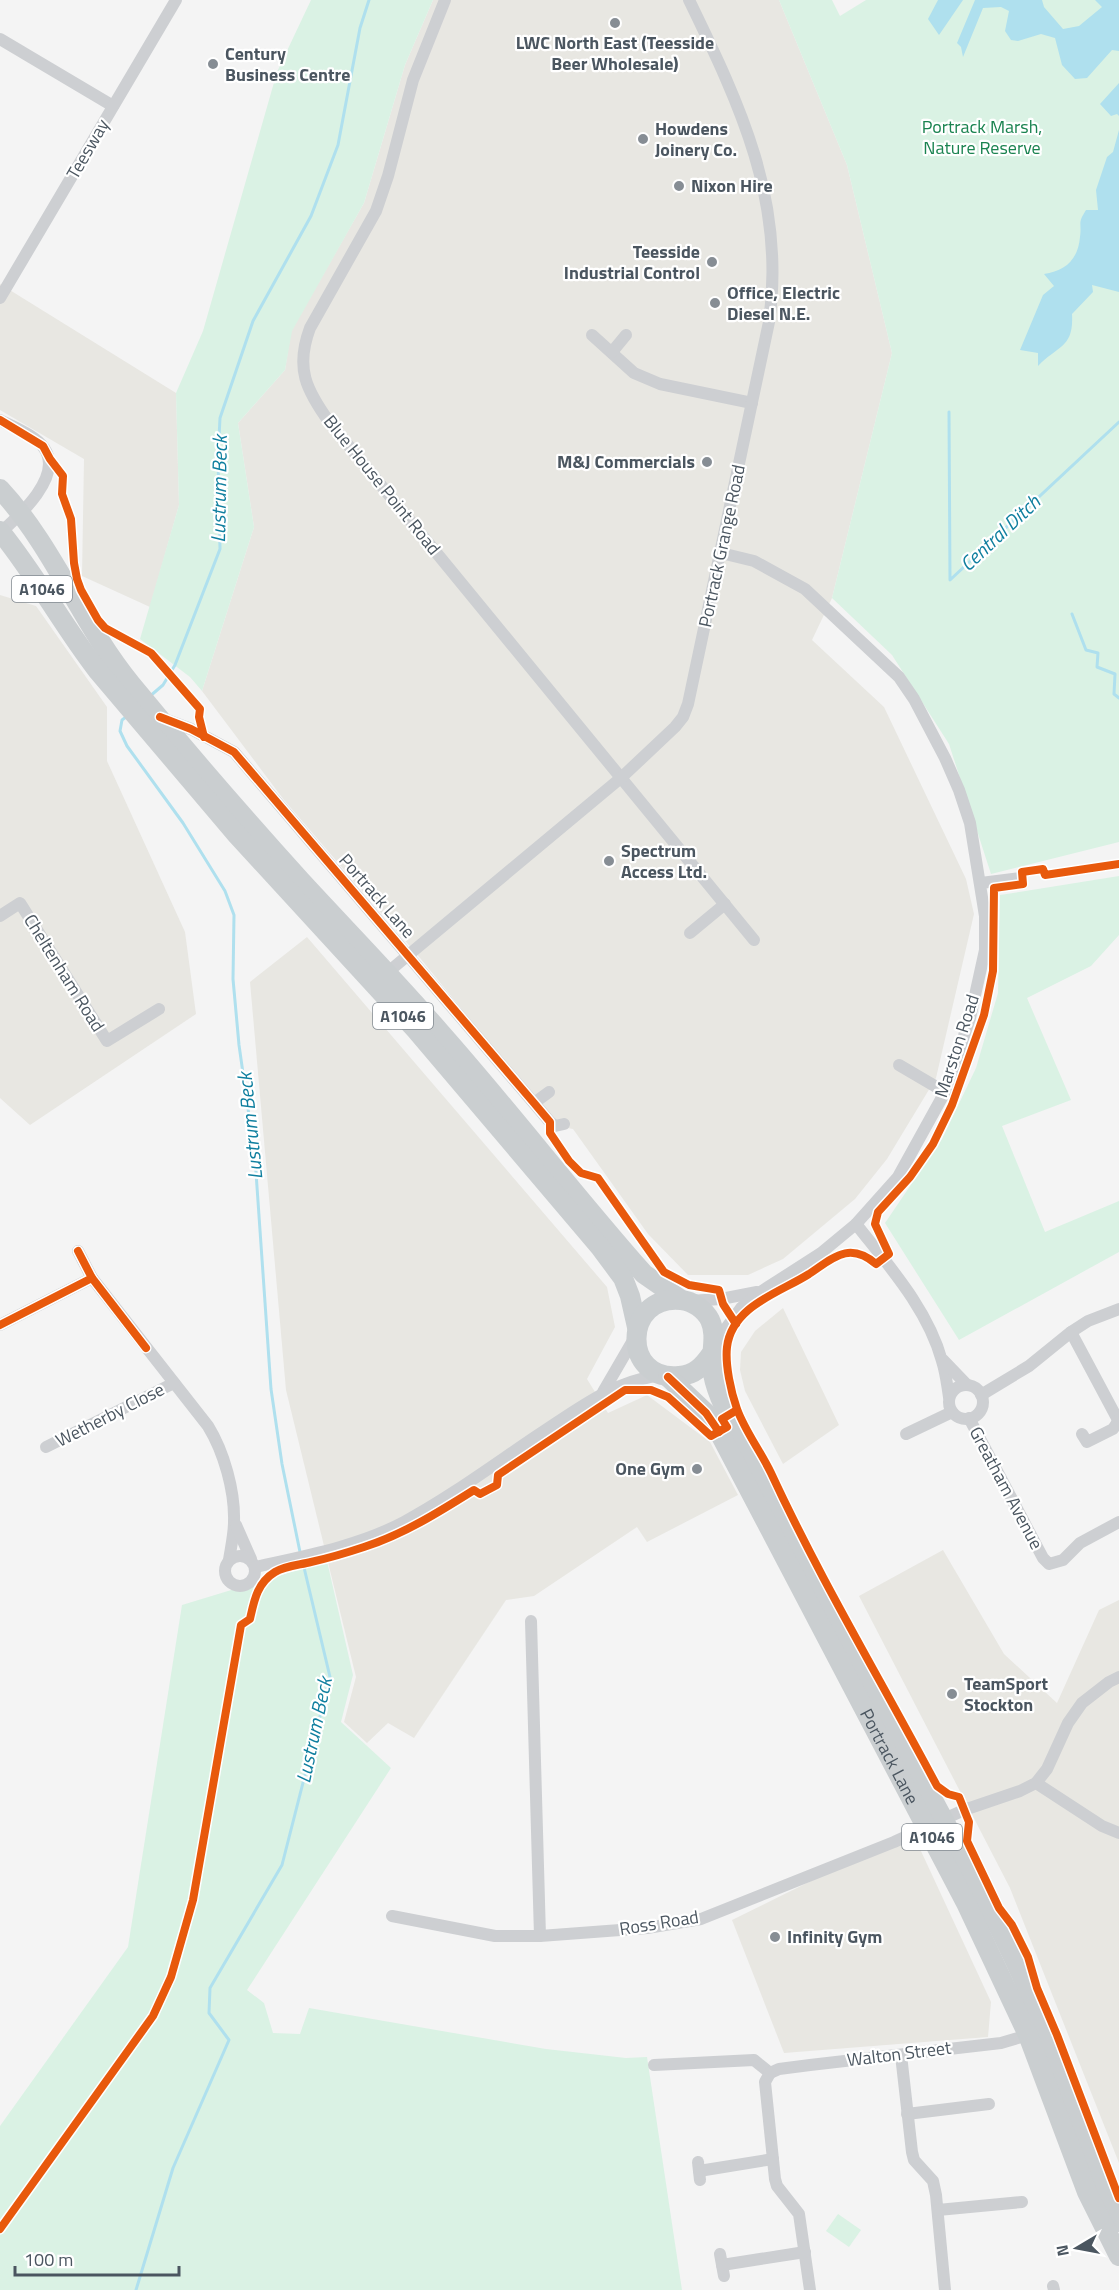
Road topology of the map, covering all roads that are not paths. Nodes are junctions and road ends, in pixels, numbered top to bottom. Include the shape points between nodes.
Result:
1 (176, 0) edge
2 (445, 0) edge
3 (689, 0) edge
4 (0, 39) edge
5 (113, 106) junction
6 (0, 298) edge
7 (592, 335) dead end
8 (626, 335) dead end
9 (612, 352) junction
10 (752, 403) junction
11 (0, 420) edge
12 (0, 489) edge
13 (22, 512) junction
14 (0, 532) edge
15 (721, 553) junction
16 (125, 690) junction
17 (152, 717) junction
18 (622, 777) junction
19 (1020, 879) dead end
20 (981, 883) junction
21 (725, 904) junction
22 (0, 916) edge
23 (690, 933) dead end
24 (754, 940) dead end
25 (409, 956) junction
26 (388, 972) junction
27 (159, 1009) dead end
28 (898, 1065) dead end
29 (549, 1092) dead end
30 (945, 1092) junction
31 (534, 1103) junction
32 (564, 1125) dead end
33 (856, 1224) junction
34 (78, 1251) dead end
35 (92, 1278) junction
36 (762, 1291) junction
37 (684, 1300) junction
38 (1119, 1309) edge
39 (0, 1325) edge
40 (637, 1331) junction
41 (1071, 1332) junction
42 (712, 1349) junction
43 (942, 1359) junction
44 (665, 1376) junction
45 (174, 1383) junction
46 (967, 1385) junction
47 (603, 1392) junction
48 (981, 1395) junction
49 (949, 1397) junction
50 (952, 1412) junction
51 (969, 1418) junction
52 (1119, 1420) edge
53 (906, 1434) dead end
54 (1082, 1434) dead end
55 (45, 1447) dead end
56 (234, 1521) junction
57 (1119, 1522) edge
58 (229, 1560) junction
59 (253, 1563) junction
60 (531, 1621) dead end
61 (1119, 1677) edge
62 (1036, 1783) junction
63 (936, 1823) junction
64 (1119, 1833) edge
65 (392, 1916) dead end
66 (540, 1936) junction
67 (1028, 2035) junction
68 (901, 2055) junction
69 (654, 2065) dead end
70 (770, 2073) junction
71 (989, 2104) dead end
72 (907, 2114) junction
73 (773, 2159) junction
74 (699, 2171) dead end
75 (1022, 2202) dead end
76 (938, 2210) junction
77 (1119, 2222) edge
78 (805, 2253) junction
79 (1119, 2256) edge
80 (722, 2265) dead end
81 (810, 2290) edge
82 (945, 2290) edge

1 - 5 street, Teesway
2 - 18 street, Blue House Point Road via 413,80 376,211 303,347 306,384 330,423
3 - 10 street, Portrack Grange Road via 731,87 751,139 765,192 773,262 772,302
4 - 5 street
5 - 6 street, Teesway
7 - 9 street
8 - 9 street
9 - 10 street via 634,373 660,384
10 - 15 street, Portrack Grange Road
11 - 13 street via 43,446 50,459 45,480
12 - 13 main road, A1046
13 - 14 street
13 - 16 main road, Portrack Lane / A1046
14 - 16 main road, Portrack Lane / A1046 via 79,647
15 - 18 street, Portrack Grange Road via 683,717
15 - 20 street, Marston Road via 754,561 805,589 899,677 959,790 970,823
16 - 17 main road, Portrack Lane / A1046
17 - 25 street, Portrack Lane via 228,747 240,758
17 - 26 main road, Portrack Lane / A1046
17 - 40 main road, Portrack Lane / A1046 via 237,835 416,1030 600,1247 623,1278
18 - 21 street, Blue House Point Road
18 - 25 street, Portrack Grange Road
19 - 20 street
20 - 30 street, Marston Road via 985,950 970,1018
21 - 23 street
21 - 24 street, Blue House Point Road
22 - 27 street, Cheltenham Road via 20,903 107,1041
25 - 26 street, Portrack Grange Road
25 - 31 street, Portrack Lane
26 - 37 main road, Portrack Lane / A1046 via 638,1267 652,1281
28 - 30 street
29 - 31 street
30 - 33 street, Marston Road via 898,1177
31 - 32 street, Portrack Lane via 555,1126
33 - 36 street, Marston Road via 821,1253
33 - 43 street via 914,1301
34 - 35 street
35 - 39 street
35 - 45 street
36 - 37 street, Marston Road via 721,1299
36 - 42 street, Marston Road via 741,1308
37 - 40 main road via 661,1301 646,1311
37 - 42 main road, Portrack Lane / A1046 via 700,1308 710,1321
38 - 41 street
40 - 44 main road, Portrack Lane / A1046 via 639,1354 646,1366
40 - 47 street
41 - 48 street via 1029,1366
41 - 52 street
42 - 44 main road via 702,1366 689,1375
42 - 63 main road, Portrack Lane / A1046 via 713,1374 729,1415
43 - 46 street
43 - 49 street
44 - 47 street via 631,1380
44 - 63 main road, Portrack Lane / A1046 via 706,1413 719,1432
45 - 55 street, Wetherby Close
45 - 56 street via 218,1442
46 - 48 street
46 - 49 street via 957,1387
47 - 59 street via 402,1523 314,1554
48 - 51 street via 982,1406 977,1415
49 - 50 street
50 - 51 street via 959,1418
50 - 53 street
51 - 57 street, Greatham Avenue via 1049,1564 1064,1560 1080,1543
52 - 54 street via 1113,1429 1087,1442
56 - 58 street
56 - 59 street
58 - 59 street via 238,1555
58 - 59 street via 225,1574 241,1586 255,1575
60 - 66 street
61 - 62 street via 1082,1703
62 - 63 street, Ross Road
62 - 64 street
63 - 66 street, Ross Road via 700,1919 647,1928
63 - 67 main road, Portrack Lane / A1046 via 966,1903
63 - 77 main road, Portrack Lane / A1046 via 1016,1963
65 - 66 street, Ross Road via 495,1936
67 - 68 street, Walton Street via 1001,2043
67 - 79 main road, Portrack Lane / A1046 via 1087,2192
68 - 70 street, Walton Street
68 - 72 street
69 - 70 street via 754,2060
70 - 73 street via 765,2082
71 - 72 street
72 - 76 street via 914,2160 933,2181
73 - 74 street
73 - 78 street via 777,2186 799,2214
75 - 76 street
76 - 82 street
78 - 80 street
78 - 81 street

